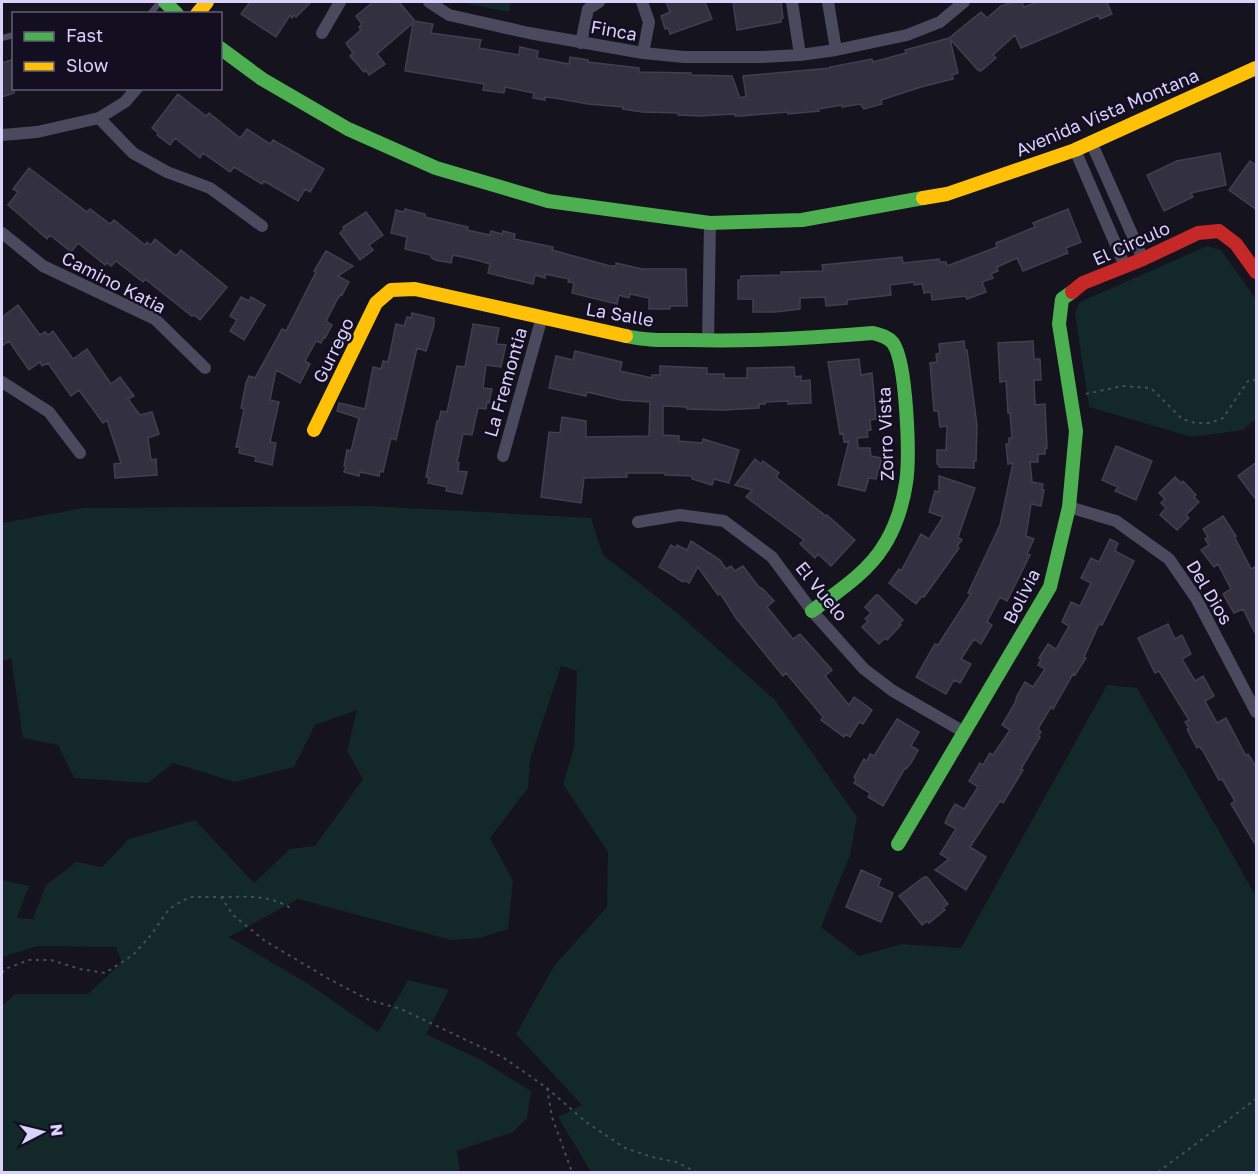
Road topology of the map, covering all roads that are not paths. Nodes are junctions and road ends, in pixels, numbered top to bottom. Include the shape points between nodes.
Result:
1 (340, 2) edge
2 (429, 2) edge
3 (599, 2) edge
4 (642, 2) edge
5 (792, 2) edge
6 (828, 2) edge
7 (964, 2) edge
8 (322, 33) dead end
9 (581, 43) junction
10 (222, 49) edge
11 (836, 50) junction
12 (643, 53) junction
13 (800, 55) junction
14 (1257, 68) edge
15 (135, 90) edge
16 (99, 118) junction
17 (2, 135) edge
18 (1091, 142) junction
19 (1075, 150) junction
20 (710, 223) junction
21 (262, 226) dead end
22 (2, 233) edge
23 (1143, 259) junction
24 (1125, 266) junction
25 (1257, 272) edge
26 (391, 290) joint
27 (1062, 299) joint
28 (542, 317) junction
29 (882, 335) joint
30 (708, 341) junction
31 (206, 368) dead end
32 (2, 382) edge
33 (314, 430) dead end
34 (80, 453) dead end
35 (503, 456) dead end
36 (1069, 507) junction
37 (638, 522) dead end
38 (812, 611) junction
39 (1257, 712) edge
40 (964, 732) junction
41 (898, 844) dead end

1 - 8 street
2 - 9 street, Finca via 449,15
3 - 9 street via 588,9
4 - 12 street via 649,22
5 - 13 street
6 - 11 street
7 - 11 street, Finca via 940,22 907,35
9 - 12 street, Finca
10 - 20 street, Avenida Vista Montana via 262,79 348,129 436,168 548,201
11 - 13 street, Finca
12 - 13 street, Finca via 696,57
14 - 18 street, Avenida Vista Montana
15 - 16 street
16 - 17 street via 37,132
16 - 21 street via 133,153 167,172 210,188
18 - 19 street, Avenida Vista Montana
18 - 23 street
19 - 20 street, Avenida Vista Montana via 946,195 802,220
19 - 24 street
20 - 30 street
22 - 31 street, Camino Katia via 43,266 155,319
23 - 24 street, El Circulo
23 - 25 street, El Circulo via 1198,232 1218,231 1236,244
24 - 27 street, El Circulo via 1083,284
26 - 28 street, La Salle via 415,289
26 - 33 street, Gurrego via 376,303
27 - 36 street, Bolivia via 1059,324 1076,431
28 - 30 street, La Salle via 638,339
28 - 35 street, La Fremontia
29 - 30 street, La Salle
29 - 38 street, Zorro Vista via 891,339 900,363 907,481 883,547 867,566
32 - 34 street via 49,412
36 - 39 street, Del Dios via 1116,521 1169,559 1196,598
36 - 40 street, Bolivia via 1050,586
37 - 38 street, El Vuelo via 680,515 724,521 772,556
38 - 40 street, El Vuelo via 864,669 893,692
40 - 41 street, Bolivia

